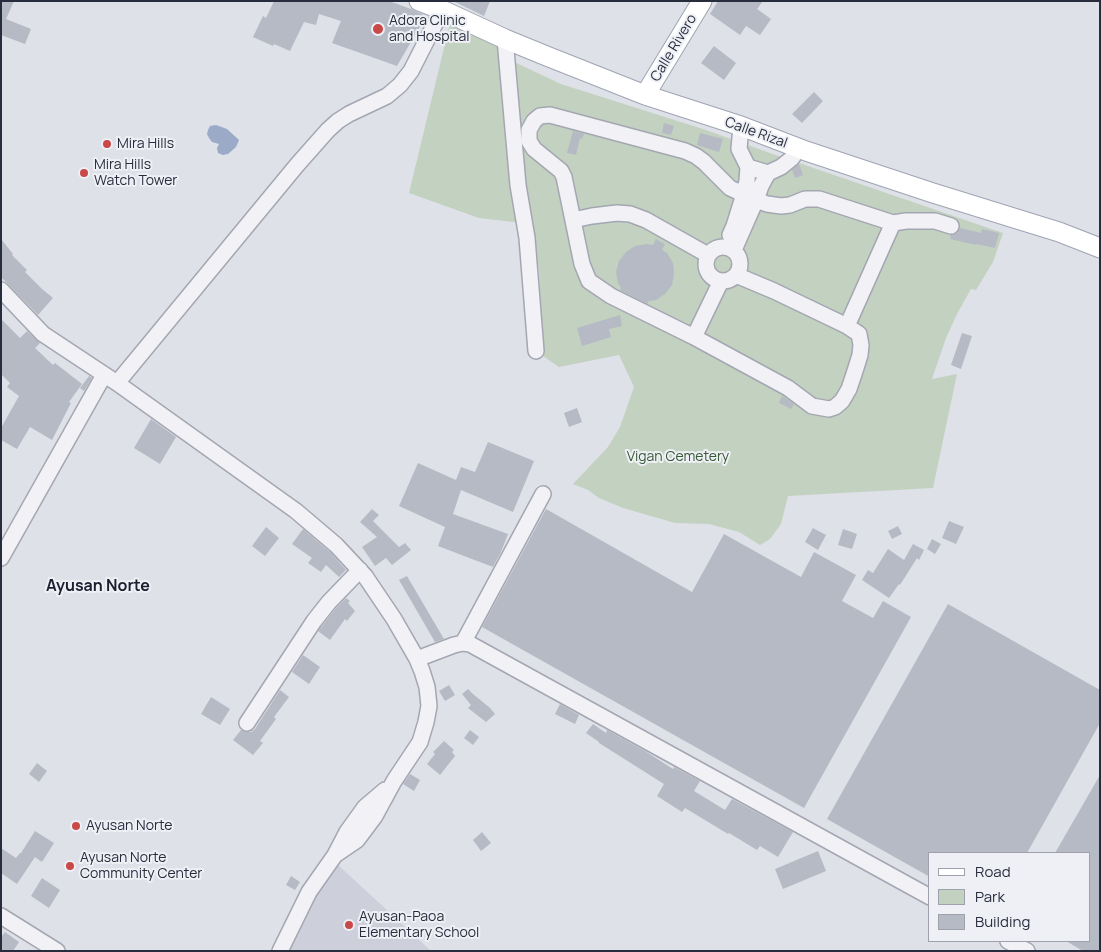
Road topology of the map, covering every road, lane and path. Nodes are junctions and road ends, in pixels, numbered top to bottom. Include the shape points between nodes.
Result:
1 (419, 1) edge
2 (702, 1) edge
3 (442, 10) junction
4 (505, 39) junction
5 (645, 95) junction
6 (741, 126) junction
7 (799, 148) junction
8 (748, 167) junction
9 (768, 173) junction
10 (750, 197) junction
11 (574, 220) junction
12 (893, 223) junction
13 (951, 226) dead end
14 (729, 248) junction
15 (1100, 248) edge
16 (708, 255) junction
17 (736, 275) junction
18 (721, 281) junction
19 (1, 290) edge
20 (847, 326) junction
21 (694, 337) junction
22 (536, 351) dead end
23 (111, 379) junction
24 (543, 494) dead end
25 (1, 558) edge
26 (360, 570) junction
27 (463, 643) junction
28 (417, 659) junction
29 (247, 723) dead end
30 (928, 897) edge
31 (1, 916) edge
32 (1010, 942) edge
33 (57, 951) edge
34 (280, 951) edge
35 (1026, 951) edge

1 - 3 main road, Calle Rizal
2 - 5 main road, Calle Rivero
3 - 4 main road, Calle Rizal
3 - 23 street via 411,71 400,85 328,130
4 - 5 main road, Calle Rizal
4 - 22 street
5 - 6 main road, Calle Rizal
6 - 7 main road, Calle Rizal
6 - 8 street via 740,149
7 - 9 street via 791,159
7 - 15 main road, Calle Rizal
8 - 9 street
8 - 10 street
9 - 10 street
10 - 11 street via 730,188 704,162 686,151 550,115 540,116 530,130 529,141 564,177
10 - 12 street via 781,206 805,199 820,199
10 - 14 street
11 - 16 street via 630,214
11 - 21 street via 582,264 589,281 611,296
12 - 13 street via 934,221
12 - 20 street
14 - 16 street via 718,247
14 - 17 street via 738,254 740,263
16 - 18 street via 706,267 713,278
17 - 18 street
17 - 20 street
18 - 21 street
19 - 23 street via 43,334
20 - 21 street via 859,334 860,356 849,390 842,401 829,409 812,406 788,388
23 - 25 street
23 - 26 street via 296,511
24 - 27 street
26 - 28 street
26 - 29 street via 314,621
27 - 28 street
27 - 30 street
28 - 34 street via 427,687 429,706 420,742 310,892
31 - 33 street
32 - 35 street

